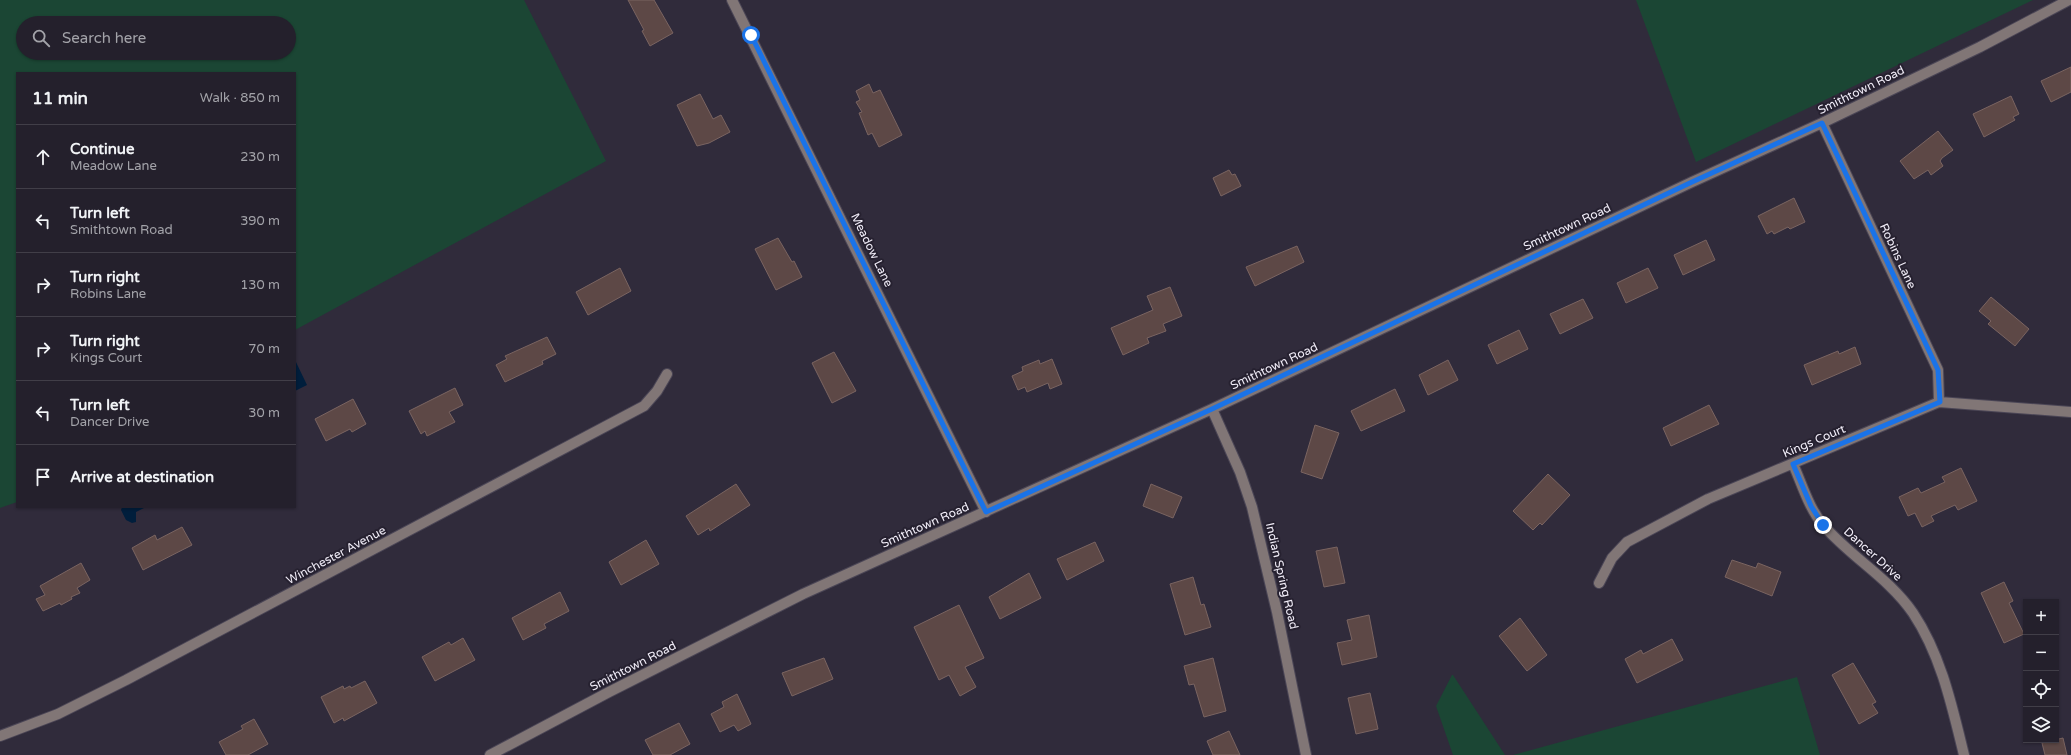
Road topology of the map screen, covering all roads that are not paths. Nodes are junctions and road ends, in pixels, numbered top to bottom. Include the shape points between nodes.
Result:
1 (732, 0) edge
2 (2070, 0) edge
3 (1822, 123) junction
4 (667, 374) dead end
5 (1940, 402) junction
6 (1212, 409) junction
7 (2071, 412) edge
8 (1793, 464) junction
9 (986, 512) junction
10 (1598, 583) dead end
11 (0, 736) edge
12 (490, 755) edge
13 (1306, 755) edge
14 (1964, 755) edge

1 - 9 street, Meadow Lane
2 - 3 street, Smithtown Road via 1980,47
3 - 5 street, Robins Lane via 1938,370
3 - 6 street, Smithtown Road
4 - 11 street, Winchester Avenue via 644,406 119,683 58,714
5 - 7 street, Kings Court
5 - 8 street, Kings Court
6 - 9 street, Smithtown Road
6 - 13 street, Indian Spring Road via 1240,472 1252,507
8 - 10 street, Kings Court via 1708,499 1628,542 1612,558
8 - 14 street, Dancer Drive via 1811,506 1823,525 1891,586 1913,613 1939,665
9 - 12 street, Smithtown Road via 804,594

